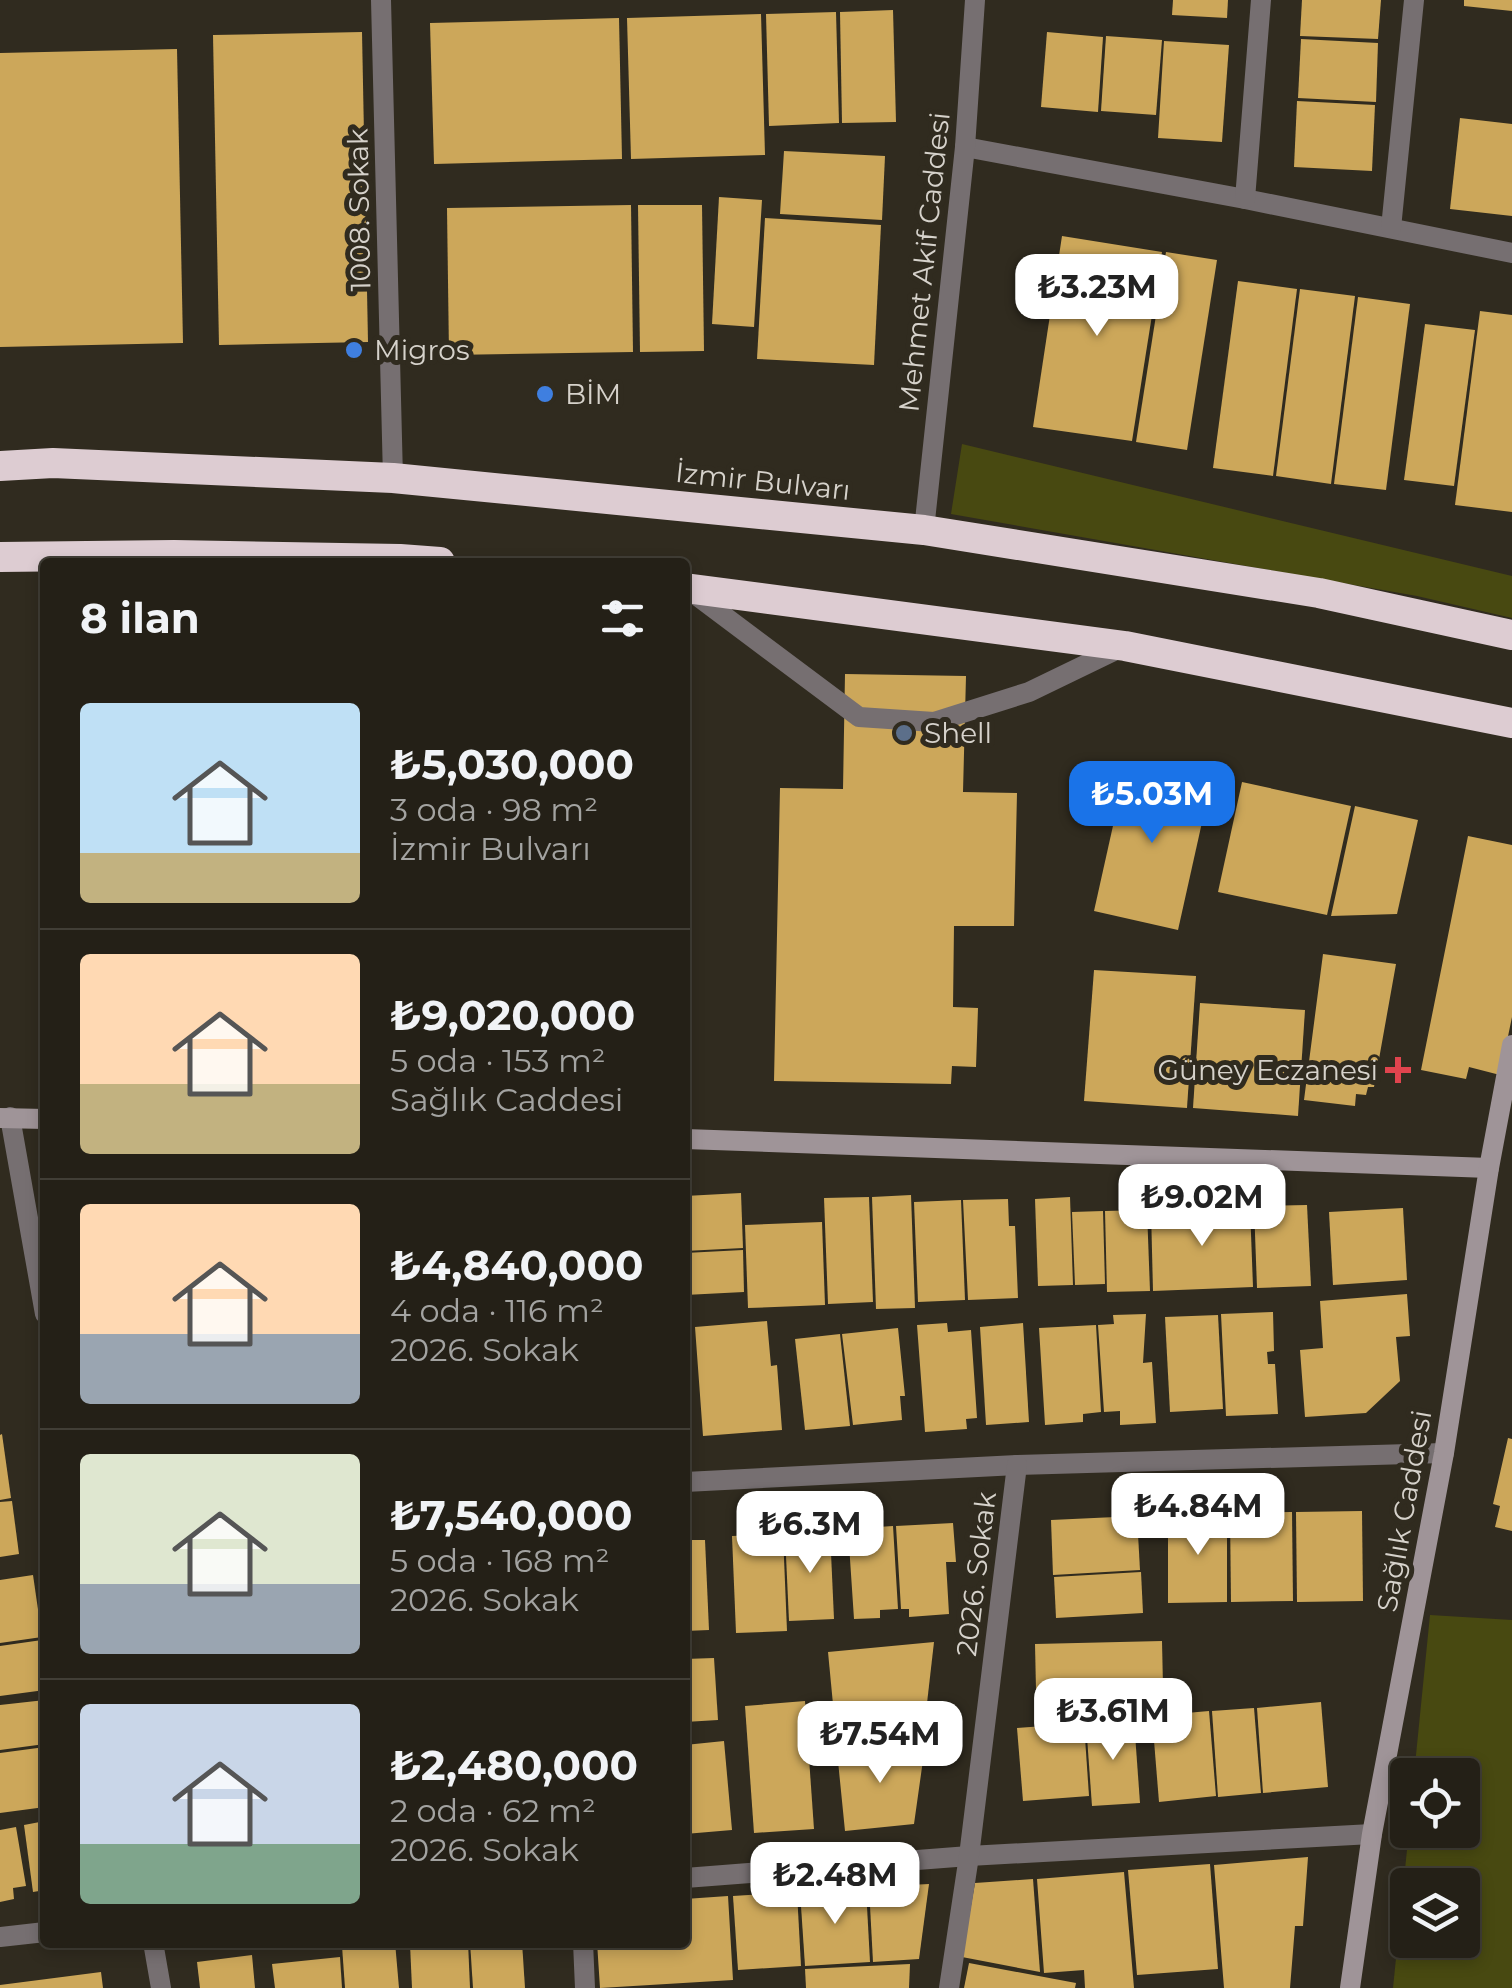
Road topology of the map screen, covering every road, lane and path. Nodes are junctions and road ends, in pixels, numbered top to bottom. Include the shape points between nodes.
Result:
1 (381, 0) edge
2 (976, 0) edge
3 (1260, 0) edge
4 (1414, 0) edge
5 (965, 147) junction
6 (1245, 200) junction
7 (1392, 228) junction
8 (1512, 253) edge
9 (0, 466) edge
10 (393, 478) junction
11 (924, 530) junction
12 (0, 557) edge
13 (344, 558) edge
14 (690, 589) edge
15 (690, 591) edge
16 (1512, 635) edge
17 (1125, 646) junction
18 (1512, 723) edge
19 (1512, 1045) edge
20 (5, 1118) edge
21 (40, 1118) edge
22 (690, 1138) edge
23 (1489, 1168) junction
24 (40, 1290) edge
25 (1444, 1453) junction
26 (1017, 1465) junction
27 (690, 1482) edge
28 (1372, 1834) junction
29 (969, 1856) junction
30 (690, 1878) edge
31 (40, 1932) edge
32 (0, 1936) edge
33 (153, 1948) edge
34 (583, 1948) edge
35 (161, 1988) edge
36 (585, 1988) edge
37 (949, 1988) edge
38 (1350, 1988) edge

1 - 10 street, 1008. Sokak
2 - 5 street, Mehmet Akif Caddesi
3 - 6 street
4 - 7 street
5 - 6 street
5 - 11 street, Mehmet Akif Caddesi
6 - 7 street
7 - 8 street
9 - 10 highway, İzmir Bulvarı
10 - 11 highway, İzmir Bulvarı
11 - 16 highway, İzmir Bulvarı via 1319,593
12 - 13 highway
14 - 17 highway
15 - 17 street via 860,717 934,722 1029,692
17 - 18 highway
19 - 23 street, Sağlık Caddesi
20 - 21 street
20 - 24 street
22 - 23 street
23 - 25 street, Sağlık Caddesi
25 - 26 street
25 - 28 street, Sağlık Caddesi
26 - 27 street
26 - 29 street, 2026. Sokak
28 - 29 street
28 - 38 street, Sağlık Caddesi
29 - 30 street
29 - 37 street, 2026. Sokak
31 - 32 street
33 - 35 street
34 - 36 street

